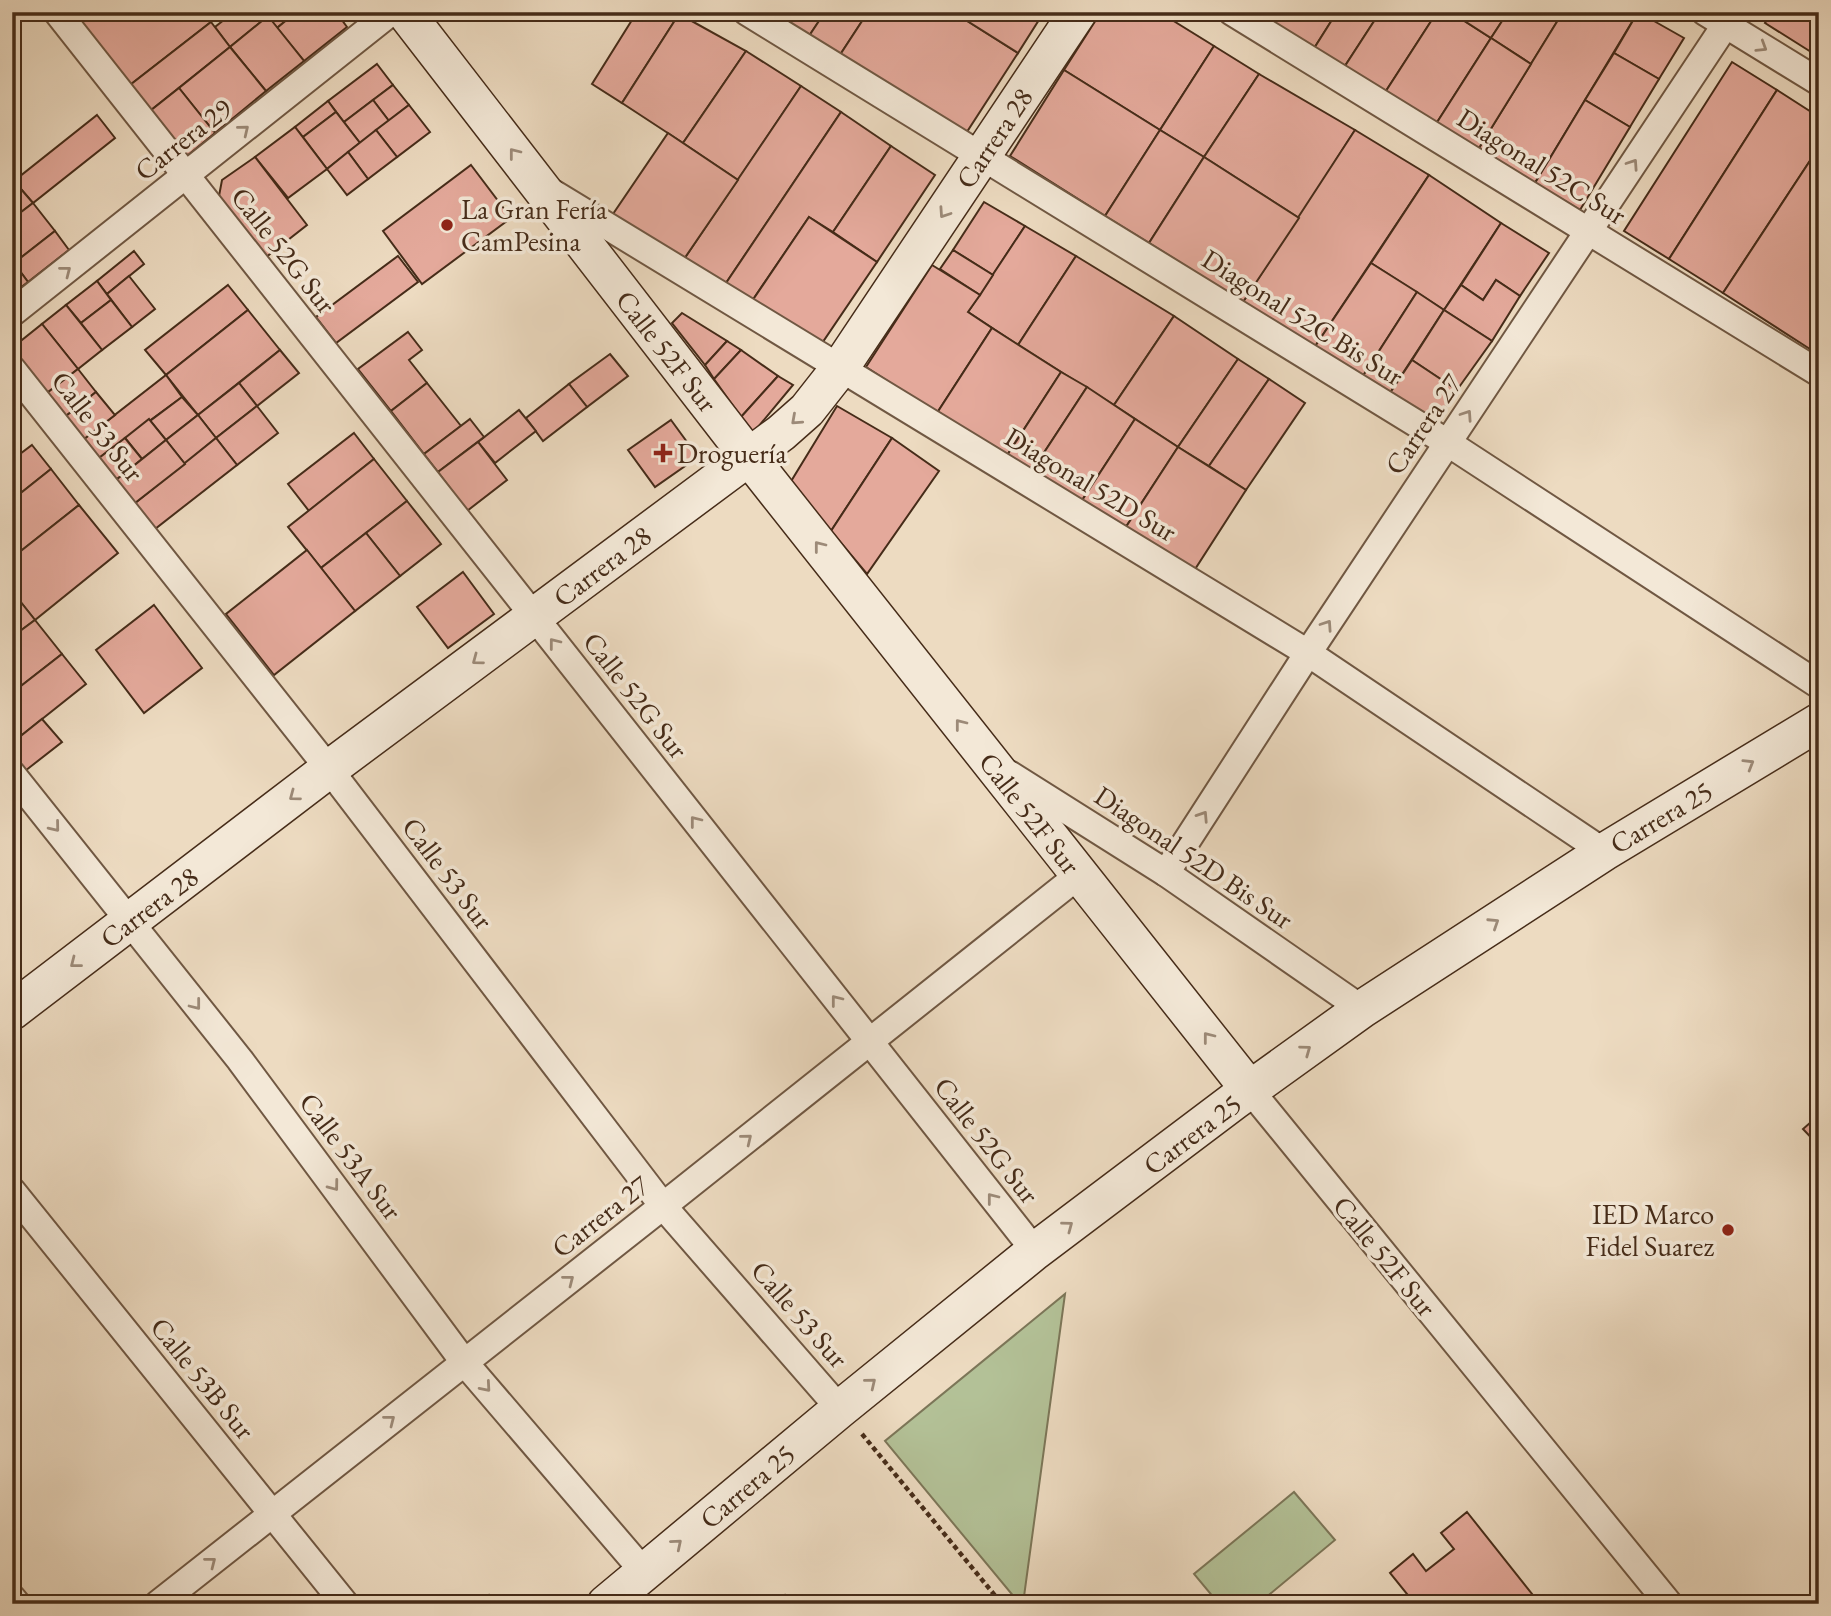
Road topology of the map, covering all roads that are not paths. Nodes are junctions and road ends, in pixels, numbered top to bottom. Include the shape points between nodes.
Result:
1 (57, 12) edge
2 (391, 12) edge
3 (405, 12) edge
4 (747, 12) edge
5 (1079, 12) edge
6 (1232, 12) edge
7 (1722, 16) edge
8 (1819, 82) edge
9 (982, 157) junction
10 (187, 176) junction
11 (537, 183) junction
12 (1589, 232) junction
13 (12, 313) edge
14 (840, 368) junction
15 (12, 369) edge
16 (1819, 373) edge
17 (1448, 443) junction
18 (749, 457) junction
19 (534, 617) junction
20 (1308, 653) junction
21 (1819, 685) edge
22 (1819, 722) edge
23 (989, 761) junction
24 (329, 769) junction
25 (12, 774) edge
26 (1604, 852) junction
27 (1166, 873) junction
28 (1079, 875) junction
29 (130, 921) junction
30 (1363, 1009) junction
31 (12, 1012) edge
32 (869, 1041) junction
33 (1250, 1090) junction
34 (12, 1191) edge
35 (663, 1206) junction
36 (1035, 1251) junction
37 (464, 1362) junction
38 (850, 1420) junction
39 (272, 1514) junction
40 (644, 1572) junction
41 (12, 1598) edge
42 (17, 1604) edge
43 (158, 1604) edge
44 (345, 1604) edge
45 (606, 1604) edge
46 (1669, 1604) edge

1 - 10 street, Calle 52G Sur
10 -> 2 street, Carrera 29
11 -> 3 street, Calle 52F Sur
4 - 9 street, Diagonal 52C Bis Sur
5 - 9 street, Carrera 28
6 - 12 street, Diagonal 52C Sur
7 -> 8 street
12 -> 7 street, Carrera 27
9 -> 14 street, Carrera 28
9 - 17 street, Diagonal 52C Bis Sur
13 -> 10 street, Carrera 29
10 - 19 street, Calle 52G Sur
11 - 14 street, Diagonal 52D Sur
11 - 18 street, Calle 52F Sur
12 - 16 street, Diagonal 52C Sur
17 -> 12 street, Carrera 27
14 -> 18 street, Carrera 28 via 807,410
14 - 20 street, Diagonal 52D Sur
15 - 24 street, Calle 53 Sur
20 -> 17 street, Carrera 27
17 - 21 street, Diagonal 52C Bis Sur
18 - 19 street, Carrera 28
23 -> 18 street, Calle 52F Sur
19 -> 24 street, Carrera 28
32 -> 19 street, Calle 52G Sur
20 - 26 street, Diagonal 52D Sur
27 -> 20 street, Carrera 27
26 -> 22 street, Carrera 25
23 - 27 street, Diagonal 52D Bis Sur
23 - 28 street, Calle 52F Sur
24 -> 29 street, Carrera 28
24 - 35 street, Calle 53 Sur
25 -> 29 street, Calle 53A Sur
30 -> 26 street, Carrera 25
27 - 30 street, Diagonal 52D Bis Sur
28 - 32 street, Carrera 27
33 -> 28 street, Calle 52F Sur
29 -> 31 street, Carrera 28
29 -> 37 street, Calle 53A Sur via 240,1060
33 -> 30 street, Carrera 25
35 -> 32 street, Carrera 27
36 -> 32 street, Calle 52G Sur
36 -> 33 street, Carrera 25
33 - 46 street, Calle 52F Sur
34 - 39 street, Calle 53B Sur
37 -> 35 street, Carrera 27
35 - 38 street, Calle 53 Sur
38 -> 36 street, Carrera 25
39 -> 37 street, Carrera 27
37 -> 40 street, Calle 53A Sur
40 -> 38 street, Carrera 25
43 -> 39 street, Carrera 27
39 - 44 street, Calle 53B Sur
40 - 45 street, Carrera 25
41 - 42 street

